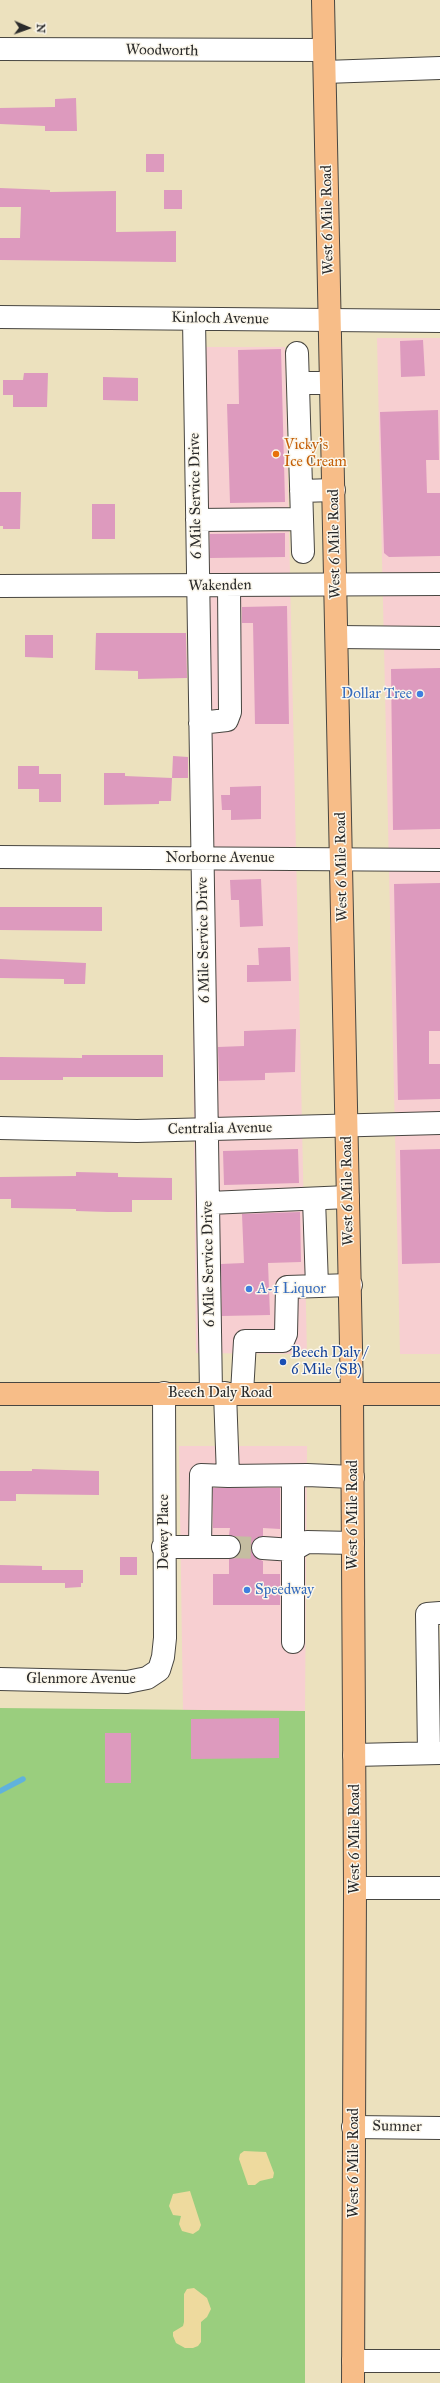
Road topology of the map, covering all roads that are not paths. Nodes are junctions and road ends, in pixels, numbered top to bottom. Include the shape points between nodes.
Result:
1 (323, 0) edge
2 (0, 49) edge
3 (324, 50) junction
4 (440, 68) edge
5 (325, 72) junction
6 (0, 318) edge
7 (194, 319) junction
8 (330, 320) junction
9 (440, 321) edge
10 (297, 353) dead end
11 (331, 382) junction
12 (298, 383) junction
13 (334, 490) junction
14 (301, 491) junction
15 (302, 519) junction
16 (197, 520) junction
17 (303, 552) dead end
18 (336, 584) junction
19 (440, 584) edge
20 (0, 586) edge
21 (229, 586) junction
22 (198, 587) junction
23 (337, 637) junction
24 (440, 638) edge
25 (200, 723) junction
26 (0, 857) edge
27 (202, 859) junction
28 (342, 859) junction
29 (440, 860) edge
30 (440, 1123) edge
31 (347, 1125) junction
32 (0, 1128) edge
33 (208, 1129) junction
34 (348, 1197) junction
35 (314, 1199) junction
36 (209, 1203) junction
37 (350, 1285) junction
38 (317, 1286) junction
39 (164, 1393) junction
40 (226, 1393) junction
41 (0, 1394) edge
42 (352, 1394) junction
43 (440, 1394) edge
44 (228, 1476) junction
45 (293, 1476) junction
46 (353, 1477) junction
47 (353, 1543) junction
48 (163, 1547) junction
49 (200, 1547) junction
50 (229, 1547) tunnel mouth
51 (263, 1548) tunnel mouth
52 (293, 1550) junction
53 (440, 1613) edge
54 (293, 1642) dead end
55 (159, 1670) joint
56 (0, 1680) edge
57 (434, 1753) edge
58 (354, 1755) junction
59 (355, 1888) junction
60 (440, 1888) edge
61 (354, 2127) junction
62 (440, 2128) edge
63 (353, 2361) junction
64 (440, 2361) edge
65 (353, 2383) edge

1 - 3 main road, West 6 Mile Road
2 - 3 street, Woodworth
3 - 5 main road, West 6 Mile Road
4 - 5 street
5 - 8 main road, West 6 Mile Road
6 - 7 street, Kinloch Avenue
7 - 8 street, Kinloch Avenue
7 - 16 street, 6 Mile Service Drive
8 - 9 street, Kinloch Avenue
8 - 11 main road, West 6 Mile Road
10 - 12 street
11 - 12 street
11 - 13 main road, West 6 Mile Road
12 - 14 street
13 - 14 street
13 - 18 main road, West 6 Mile Road
14 - 15 street
15 - 16 street
15 - 17 street
16 - 22 street, 6 Mile Service Drive
18 - 19 street, Wakenden
18 - 21 street, Wakenden
18 - 23 main road, West 6 Mile Road
20 - 22 street, Wakenden
21 - 22 street, Wakenden
21 - 25 street via 230,712 227,720
22 - 25 street, 6 Mile Service Drive
23 - 24 street
23 - 28 main road, West 6 Mile Road
25 - 27 street, 6 Mile Service Drive
26 - 27 street, Norborne Avenue
27 - 28 street, Norborne Avenue
27 - 33 street, 6 Mile Service Drive
28 - 29 street, Norborne Avenue
28 - 31 main road, West 6 Mile Road
30 - 31 street, Centralia Avenue
31 - 33 street, Centralia Avenue
31 - 34 main road, West 6 Mile Road
32 - 33 street, Centralia Avenue via 137,1131
33 - 36 street, 6 Mile Service Drive
34 - 35 street
34 - 37 main road, West 6 Mile Road
35 - 36 street
35 - 38 street
36 - 40 street, 6 Mile Service Drive
37 - 38 street
37 - 42 main road, West 6 Mile Road
38 - 40 street via 287,1287 286,1334 283,1341 245,1341
39 - 40 main road, Beech Daly Road
39 - 41 main road, Beech Daly Road
39 - 48 street, Dewey Place
40 - 42 main road, Beech Daly Road
40 - 44 street
42 - 43 main road, Beech Daly Road
42 - 46 main road, West 6 Mile Road
44 - 45 street
44 - 49 street via 201,1475
45 - 46 street
45 - 52 street
46 - 47 main road, West 6 Mile Road
47 - 52 street via 307,1542
47 - 58 main road, West 6 Mile Road
48 - 49 street
48 - 55 street, Dewey Place via 165,1638
49 - 50 street
51 - 52 street
52 - 54 street
53 - 57 street via 427,1614
55 - 56 street, Glenmore Avenue via 147,1678 127,1682
57 - 58 street
58 - 59 main road, West 6 Mile Road
59 - 60 street
59 - 61 main road, West 6 Mile Road
61 - 62 street, Sumner
61 - 63 main road, West 6 Mile Road
63 - 64 street
63 - 65 main road, West 6 Mile Road

